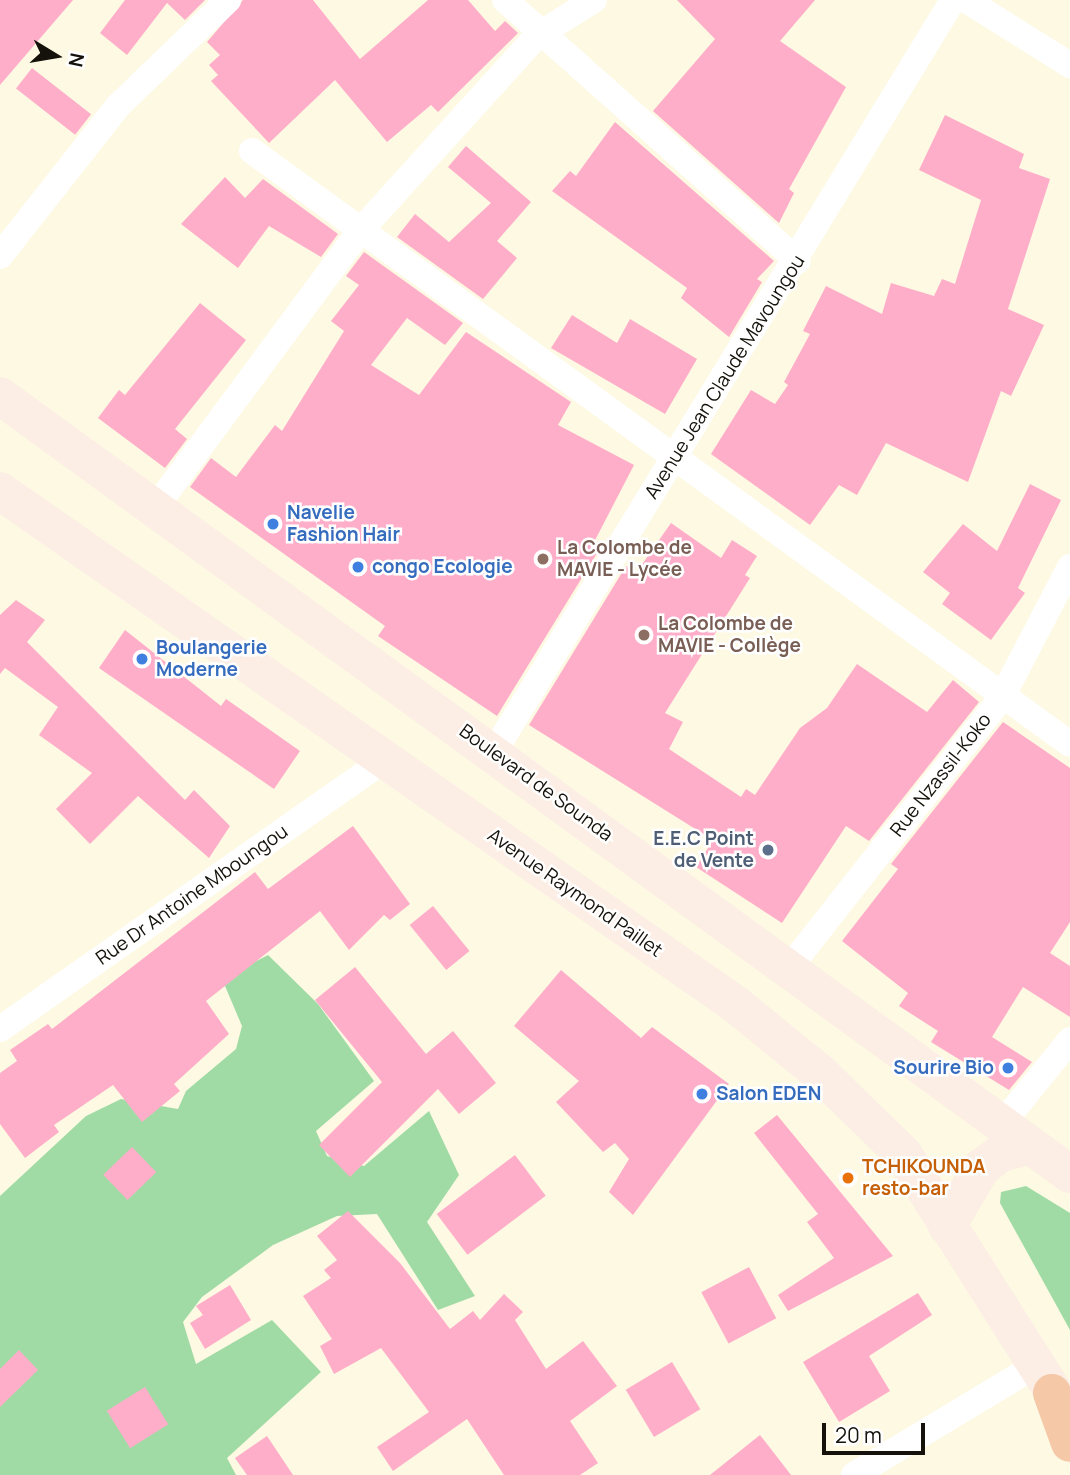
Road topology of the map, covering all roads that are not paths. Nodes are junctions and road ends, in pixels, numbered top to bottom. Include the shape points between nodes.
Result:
1 (228, 0) edge
2 (505, 0) edge
3 (594, 0) edge
4 (953, 0) edge
5 (966, 0) edge
6 (538, 34) junction
7 (1070, 65) edge
8 (252, 151) dead end
9 (360, 231) junction
10 (0, 256) edge
11 (799, 261) junction
12 (0, 396) edge
13 (676, 455) junction
14 (0, 491) edge
15 (155, 508) junction
16 (1070, 567) edge
17 (1001, 699) junction
18 (1070, 744) edge
19 (494, 752) junction
20 (384, 761) junction
21 (789, 968) junction
22 (0, 1029) edge
23 (1070, 1040) edge
24 (1016, 1135) junction
25 (1070, 1174) edge
26 (947, 1226) junction
27 (1052, 1392) edge
28 (1070, 1443) edge
29 (854, 1475) edge

1 - 10 street via 118,106
2 - 6 street
3 - 6 street
4 - 11 street, Avenue Jean Claude Mavoungou
5 - 7 street
6 - 9 street
6 - 11 street
8 - 9 street
9 - 13 street
9 - 15 street
11 - 13 street, Avenue Jean Claude Mavoungou
12 - 15 main road, Boulevard de Sounda
13 - 17 street
13 - 19 street, Avenue Jean Claude Mavoungou
14 - 20 main road, Avenue Raymond Paillet
15 - 19 main road, Boulevard de Sounda
16 - 17 street, Rue Nzassil-Koko
17 - 18 street
17 - 21 street, Rue Nzassil-Koko
19 - 21 main road, Boulevard de Sounda
20 - 22 street, Rue Dr Antoine Mboungou
20 - 26 main road, Avenue Raymond Paillet via 735,1004 820,1073 903,1154
21 - 24 main road, Boulevard de Sounda
23 - 24 street
24 - 25 main road, Boulevard de Sounda
24 - 26 main road via 982,1167
26 - 27 main road, Avenue Raymond Paillet
27 - 28 highway
27 - 29 street

